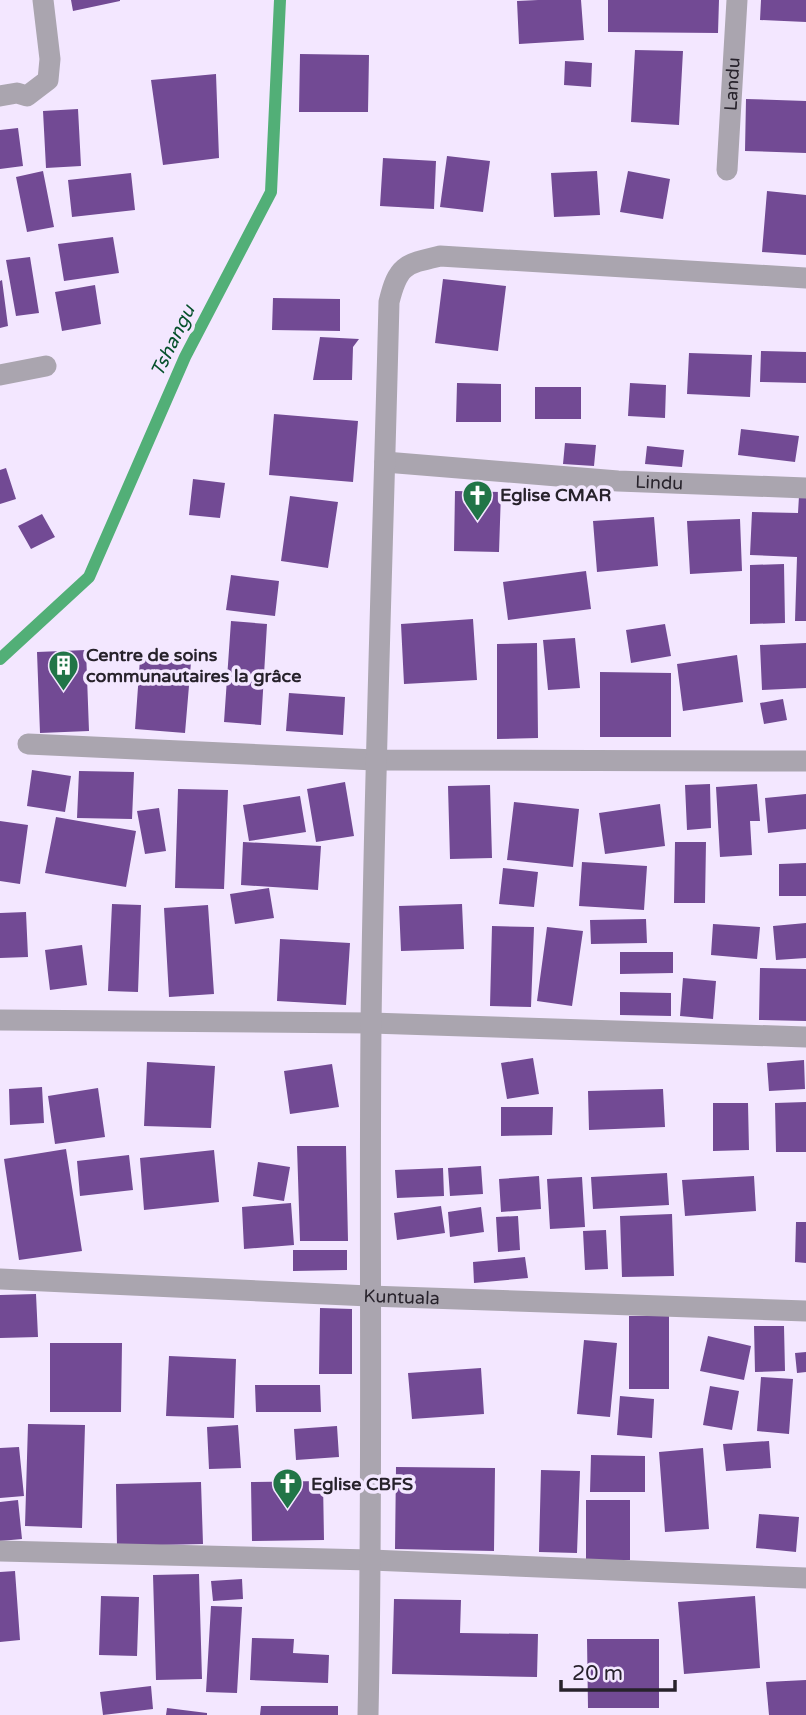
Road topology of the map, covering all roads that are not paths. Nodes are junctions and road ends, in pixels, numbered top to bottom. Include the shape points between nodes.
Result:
1 (43, 0) edge
2 (737, 0) edge
3 (8, 95) edge
4 (727, 170) dead end
5 (806, 278) edge
6 (46, 366) dead end
7 (0, 375) edge
8 (385, 461) junction
9 (806, 488) edge
10 (29, 744) dead end
11 (375, 760) junction
12 (806, 761) edge
13 (0, 1020) edge
14 (371, 1023) junction
15 (806, 1037) edge
16 (0, 1279) edge
17 (369, 1296) junction
18 (806, 1311) edge
19 (0, 1551) edge
20 (372, 1560) junction
21 (806, 1578) edge
22 (368, 1715) edge

1 - 3 street via 48,80 27,96
2 - 4 street, Landu
5 - 8 street via 440,256 409,263 394,280 388,302
6 - 7 street
8 - 9 street, Lindu via 618,481
8 - 11 street
10 - 11 street
11 - 12 street
11 - 14 street
13 - 14 street
14 - 15 street
14 - 17 street
16 - 17 street, Kuntuala
17 - 18 street, Kuntuala
17 - 20 street
19 - 20 street
20 - 21 street
20 - 22 street

